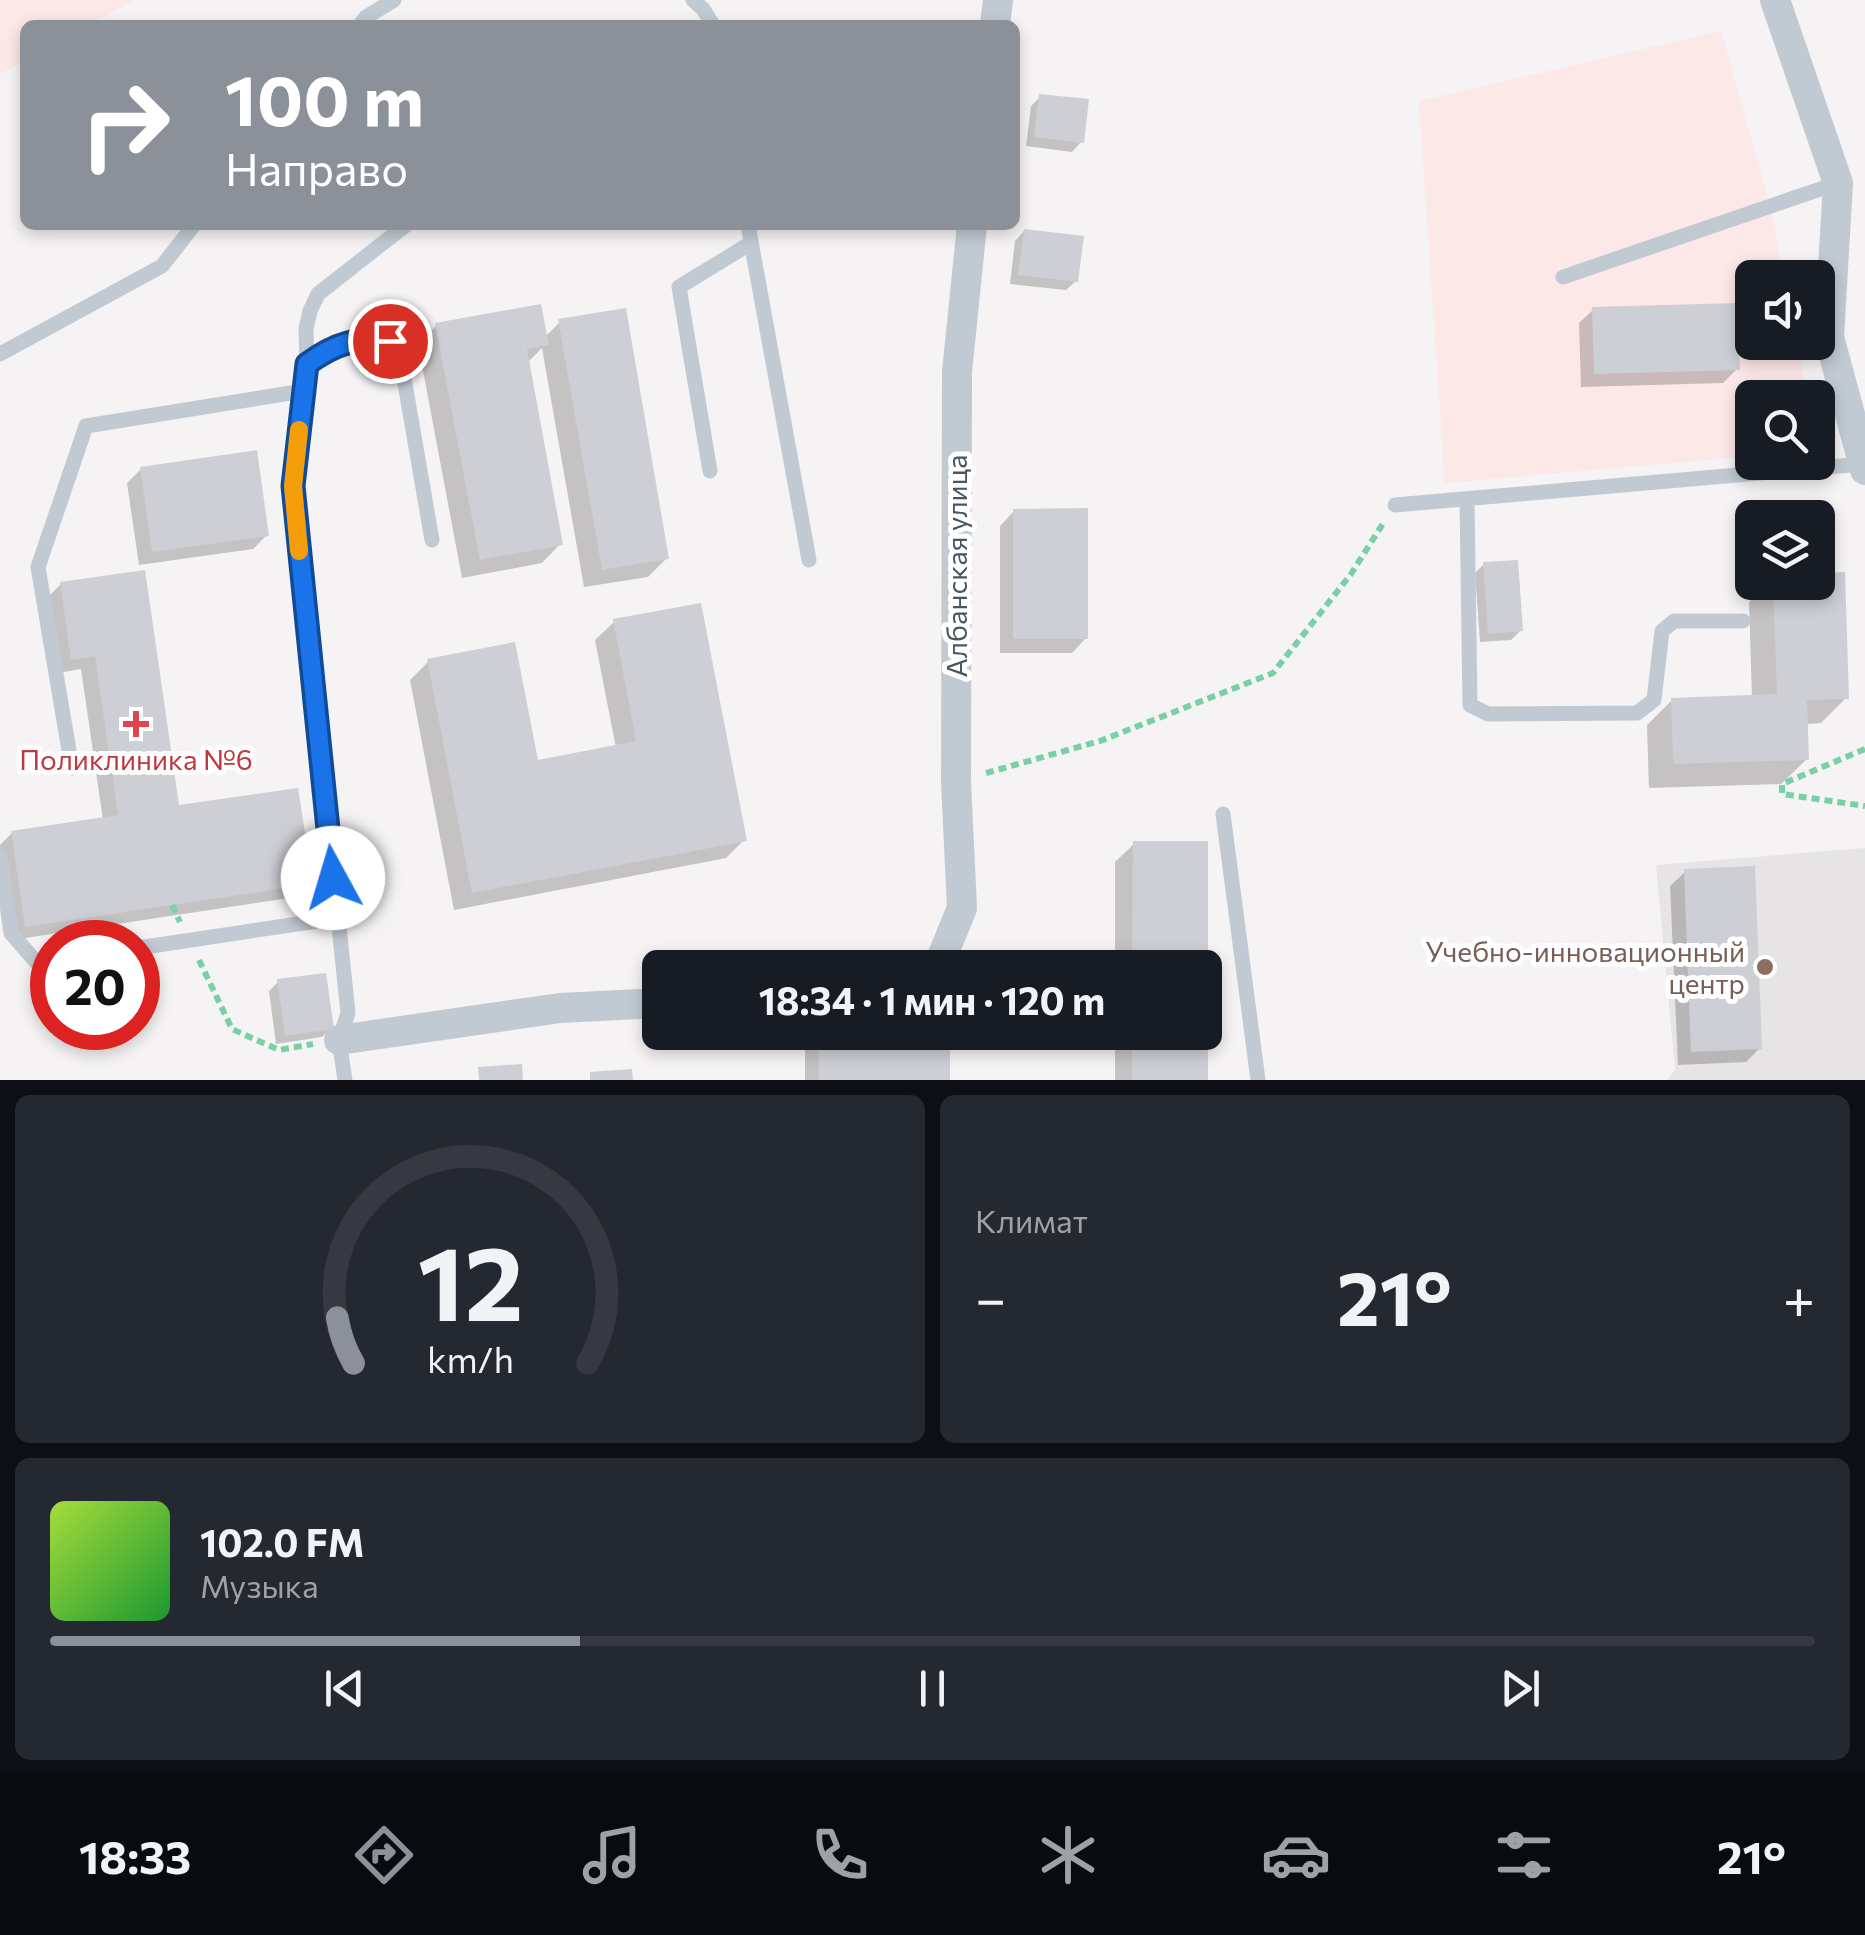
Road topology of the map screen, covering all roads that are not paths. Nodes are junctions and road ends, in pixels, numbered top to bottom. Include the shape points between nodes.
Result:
1 (394, 0) edge
2 (693, 0) edge
3 (1775, 0) edge
4 (364, 20) edge
5 (710, 20) edge
6 (1852, 180) edge
7 (190, 230) edge
8 (400, 230) edge
9 (749, 230) edge
10 (971, 230) edge
11 (752, 243) junction
12 (1563, 278) dead end
13 (0, 354) edge
14 (307, 364) junction
15 (304, 391) junction
16 (1864, 467) edge
17 (710, 471) dead end
18 (1467, 499) junction
19 (1395, 505) road end
20 (432, 540) dead end
21 (809, 560) dead end
22 (1742, 620) dead end
23 (72, 768) dead end
24 (1223, 814) dead end
25 (0, 856) edge
26 (337, 918) junction
27 (160, 945) edge
28 (945, 950) edge
29 (30, 956) edge
30 (642, 1004) edge
31 (339, 1040) junction
32 (345, 1080) edge
33 (1258, 1080) edge

1 - 4 lane
2 - 5 lane
3 - 6 street
6 - 12 lane
6 - 16 street via 1829,337
7 - 13 lane via 162,266
8 - 14 lane via 318,294 306,329
9 - 11 lane
10 - 28 street, Албанская улица via 957,372 962,908
11 - 17 lane via 679,287
11 - 21 lane
14 - 15 lane
14 - 20 lane via 329,348 362,338 390,341 400,356
15 - 23 lane via 86,426 38,567
15 - 26 lane via 293,486
16 - 18 lane
18 - 19 lane
18 - 22 lane via 1470,705 1488,714 1637,713 1654,700 1662,631 1674,622
24 - 33 lane
25 - 29 lane via 11,933
26 - 27 lane
26 - 31 lane via 348,1014
30 - 31 street via 560,1008
31 - 32 lane

